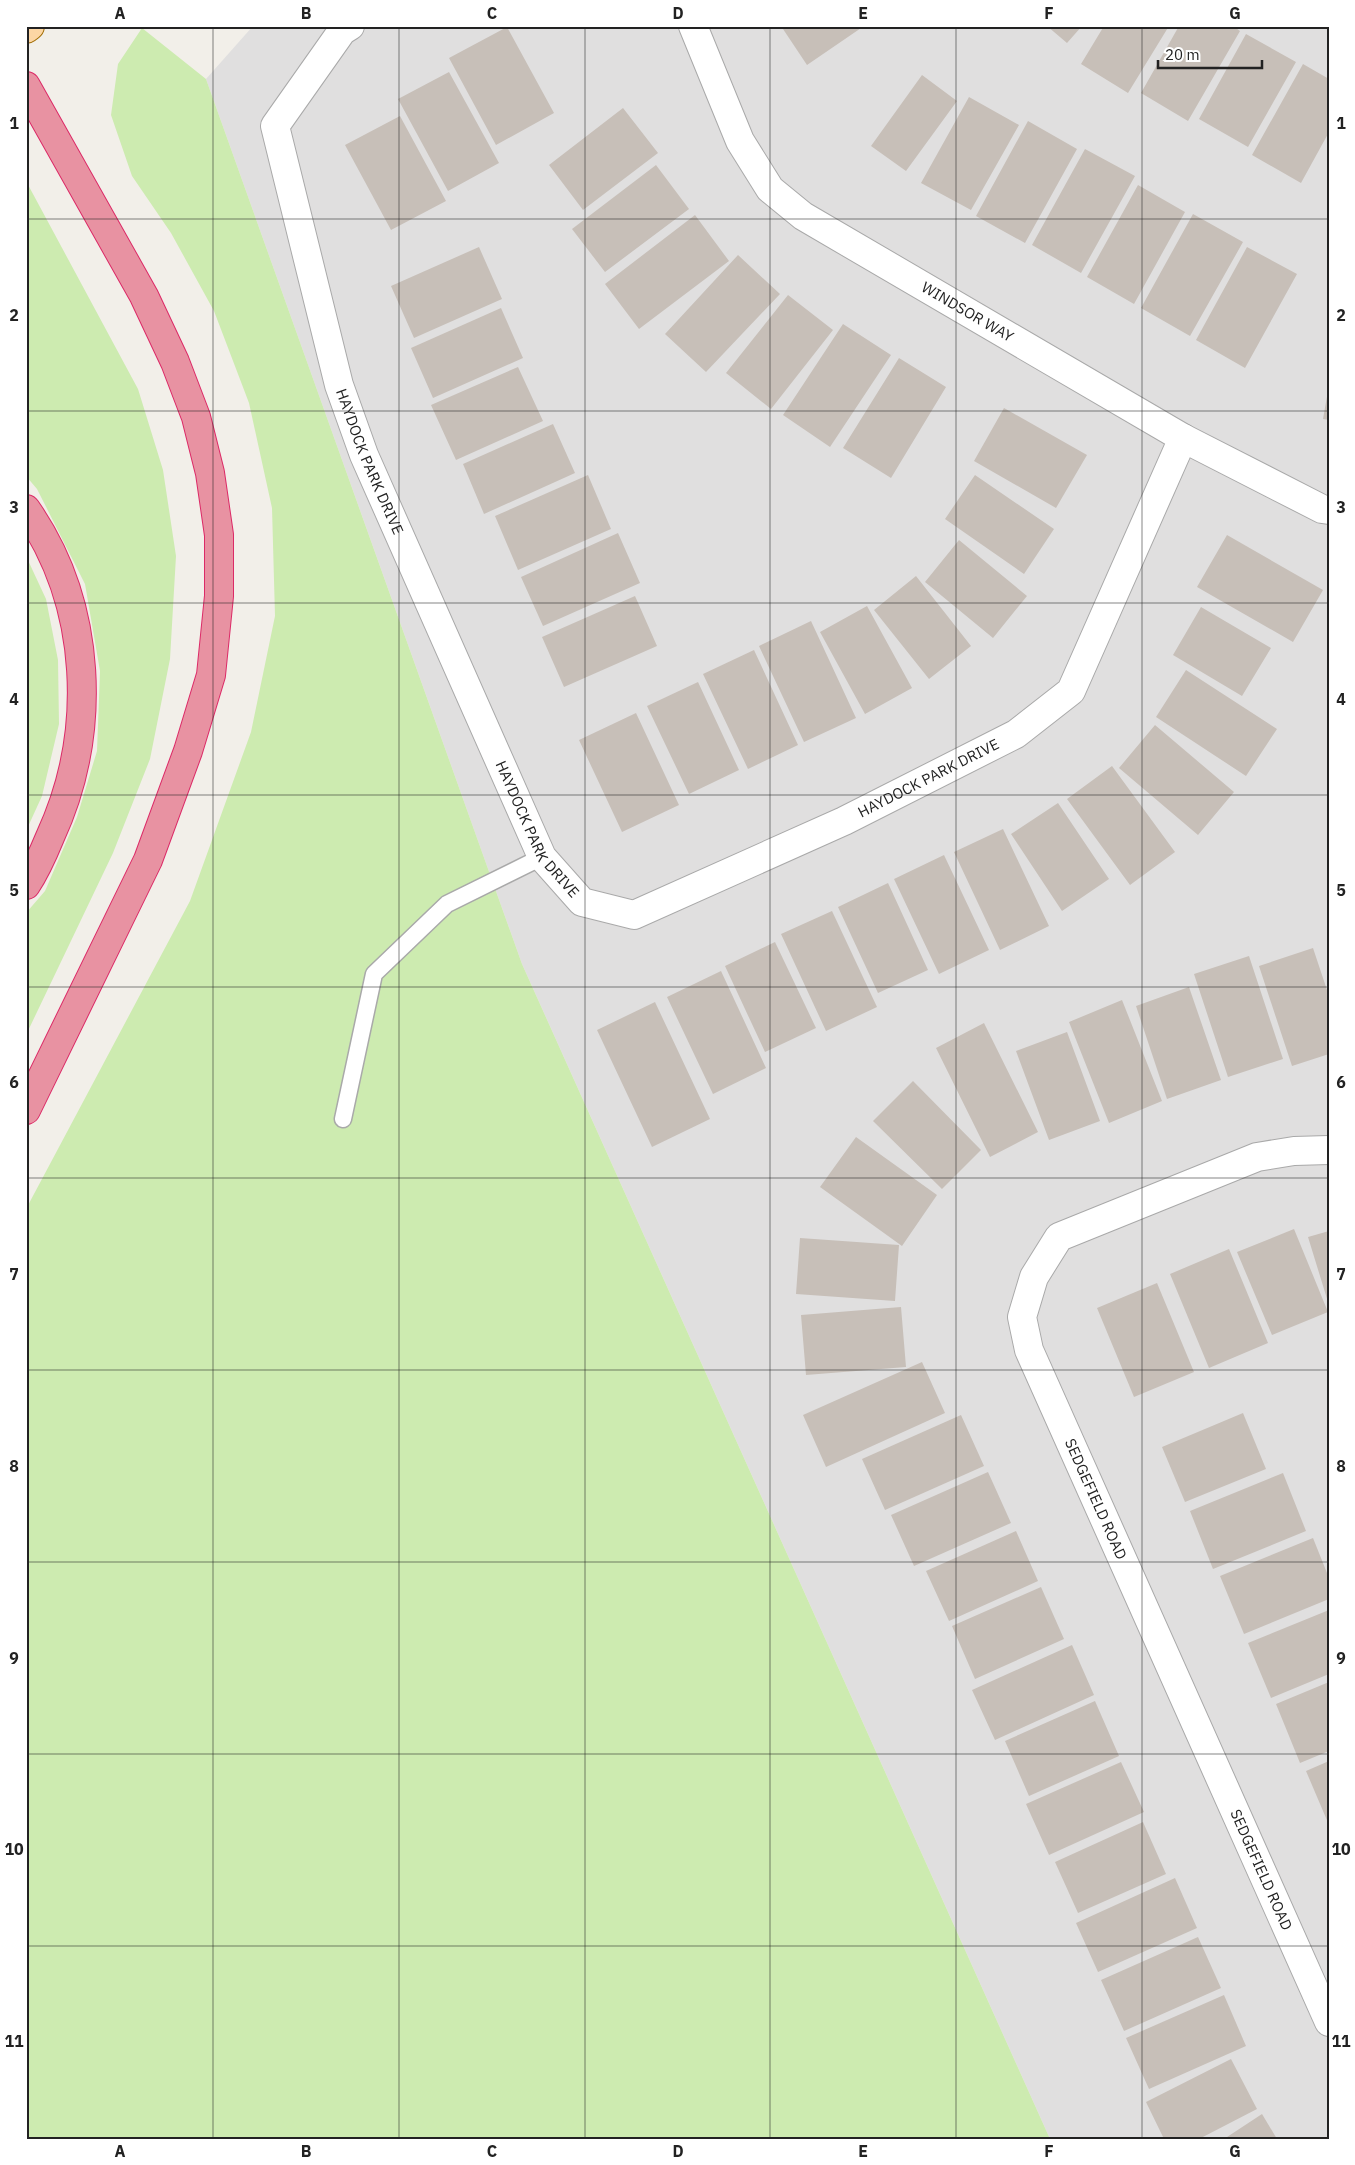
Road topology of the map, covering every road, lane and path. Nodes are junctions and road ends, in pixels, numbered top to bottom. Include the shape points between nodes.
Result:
1 (30, 26) edge
2 (350, 26) edge
3 (693, 26) edge
4 (26, 29) edge
5 (26, 86) edge
6 (1182, 438) junction
7 (26, 509) edge
8 (1329, 510) edge
9 (542, 857) junction
10 (26, 885) edge
11 (26, 1110) edge
12 (343, 1119) dead end
13 (1329, 1150) edge
14 (1329, 2022) edge

1 - 4 main road
2 - 9 street, HAYDOCK PARK DRIVE via 342,31 275,126 339,386 364,455
3 - 6 street, WINDSOR WAY via 740,141 770,189 803,216
5 - 11 highway via 144,296 176,362 196,417 210,473 219,544 219,596 211,675 188,751 148,860
6 - 8 street, WINDSOR WAY
6 - 9 street, HAYDOCK PARK DRIVE via 1071,691 1016,734 844,821 634,915 582,902
7 - 10 highway via 58,566 70,602 80,652 83,695 74,774 57,822
9 - 12 lane via 447,904 374,974
13 - 14 street, SEDGEFIELD ROAD via 1257,1157 1059,1237 1034,1277 1022,1317 1030,1350

